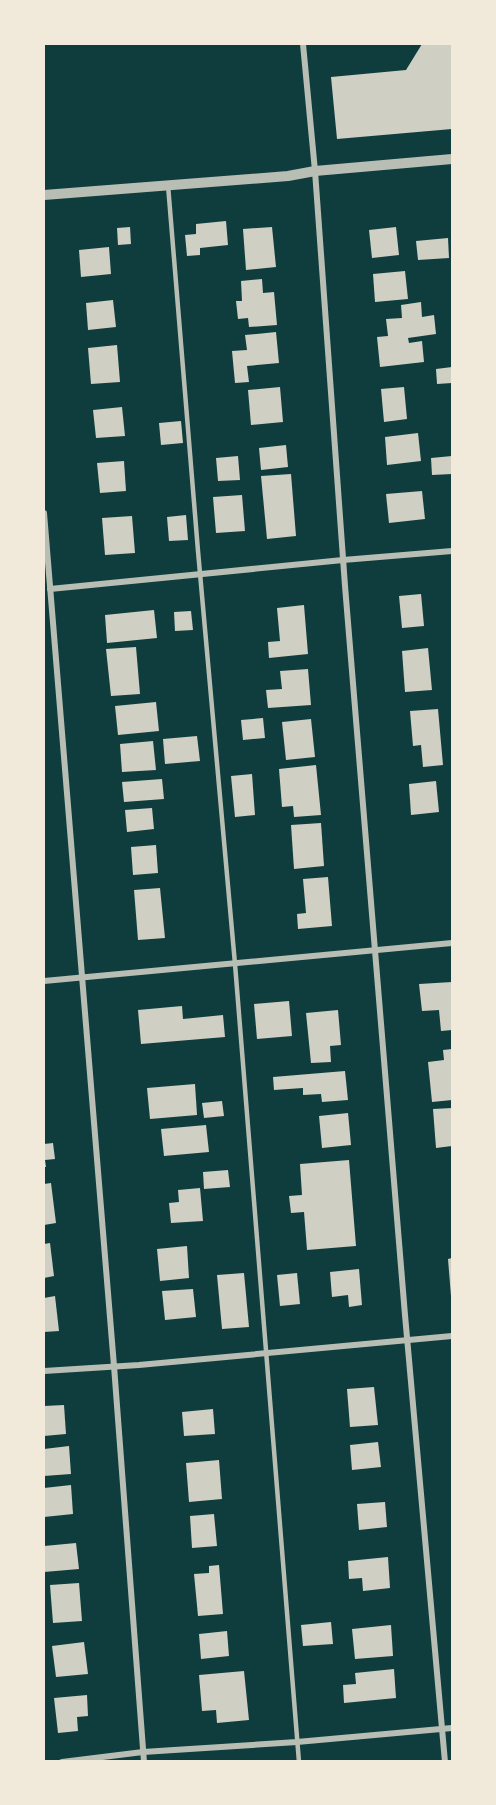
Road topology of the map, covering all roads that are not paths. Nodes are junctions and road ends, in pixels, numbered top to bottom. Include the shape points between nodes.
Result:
1 (303, 44) edge
2 (453, 159) edge
3 (315, 171) junction
4 (168, 186) junction
5 (44, 195) edge
6 (44, 513) edge
7 (453, 551) edge
8 (343, 560) junction
9 (200, 574) junction
10 (50, 589) junction
11 (453, 943) edge
12 (376, 950) junction
13 (235, 964) junction
14 (81, 978) junction
15 (44, 981) edge
16 (453, 1336) edge
17 (407, 1340) junction
18 (266, 1354) junction
19 (114, 1366) junction
20 (44, 1371) edge
21 (453, 1728) edge
22 (442, 1729) junction
23 (297, 1742) junction
24 (143, 1752) junction
25 (62, 1761) edge
26 (144, 1761) edge
27 (299, 1761) edge
28 (445, 1761) edge

1 - 3 street
2 - 3 street
3 - 4 street
3 - 8 street
4 - 5 street
4 - 9 lane
6 - 10 street
7 - 8 street
8 - 9 street
8 - 12 street
9 - 10 street
9 - 13 lane
10 - 14 street
11 - 12 street
12 - 13 street
12 - 17 street
13 - 14 street
13 - 18 lane
14 - 15 street
14 - 19 street
16 - 17 street
17 - 18 street
17 - 22 street
18 - 19 street
18 - 23 lane
19 - 20 street
19 - 24 street
21 - 22 street
22 - 23 street
22 - 28 street
23 - 24 street
23 - 27 lane
24 - 25 street
24 - 26 street

